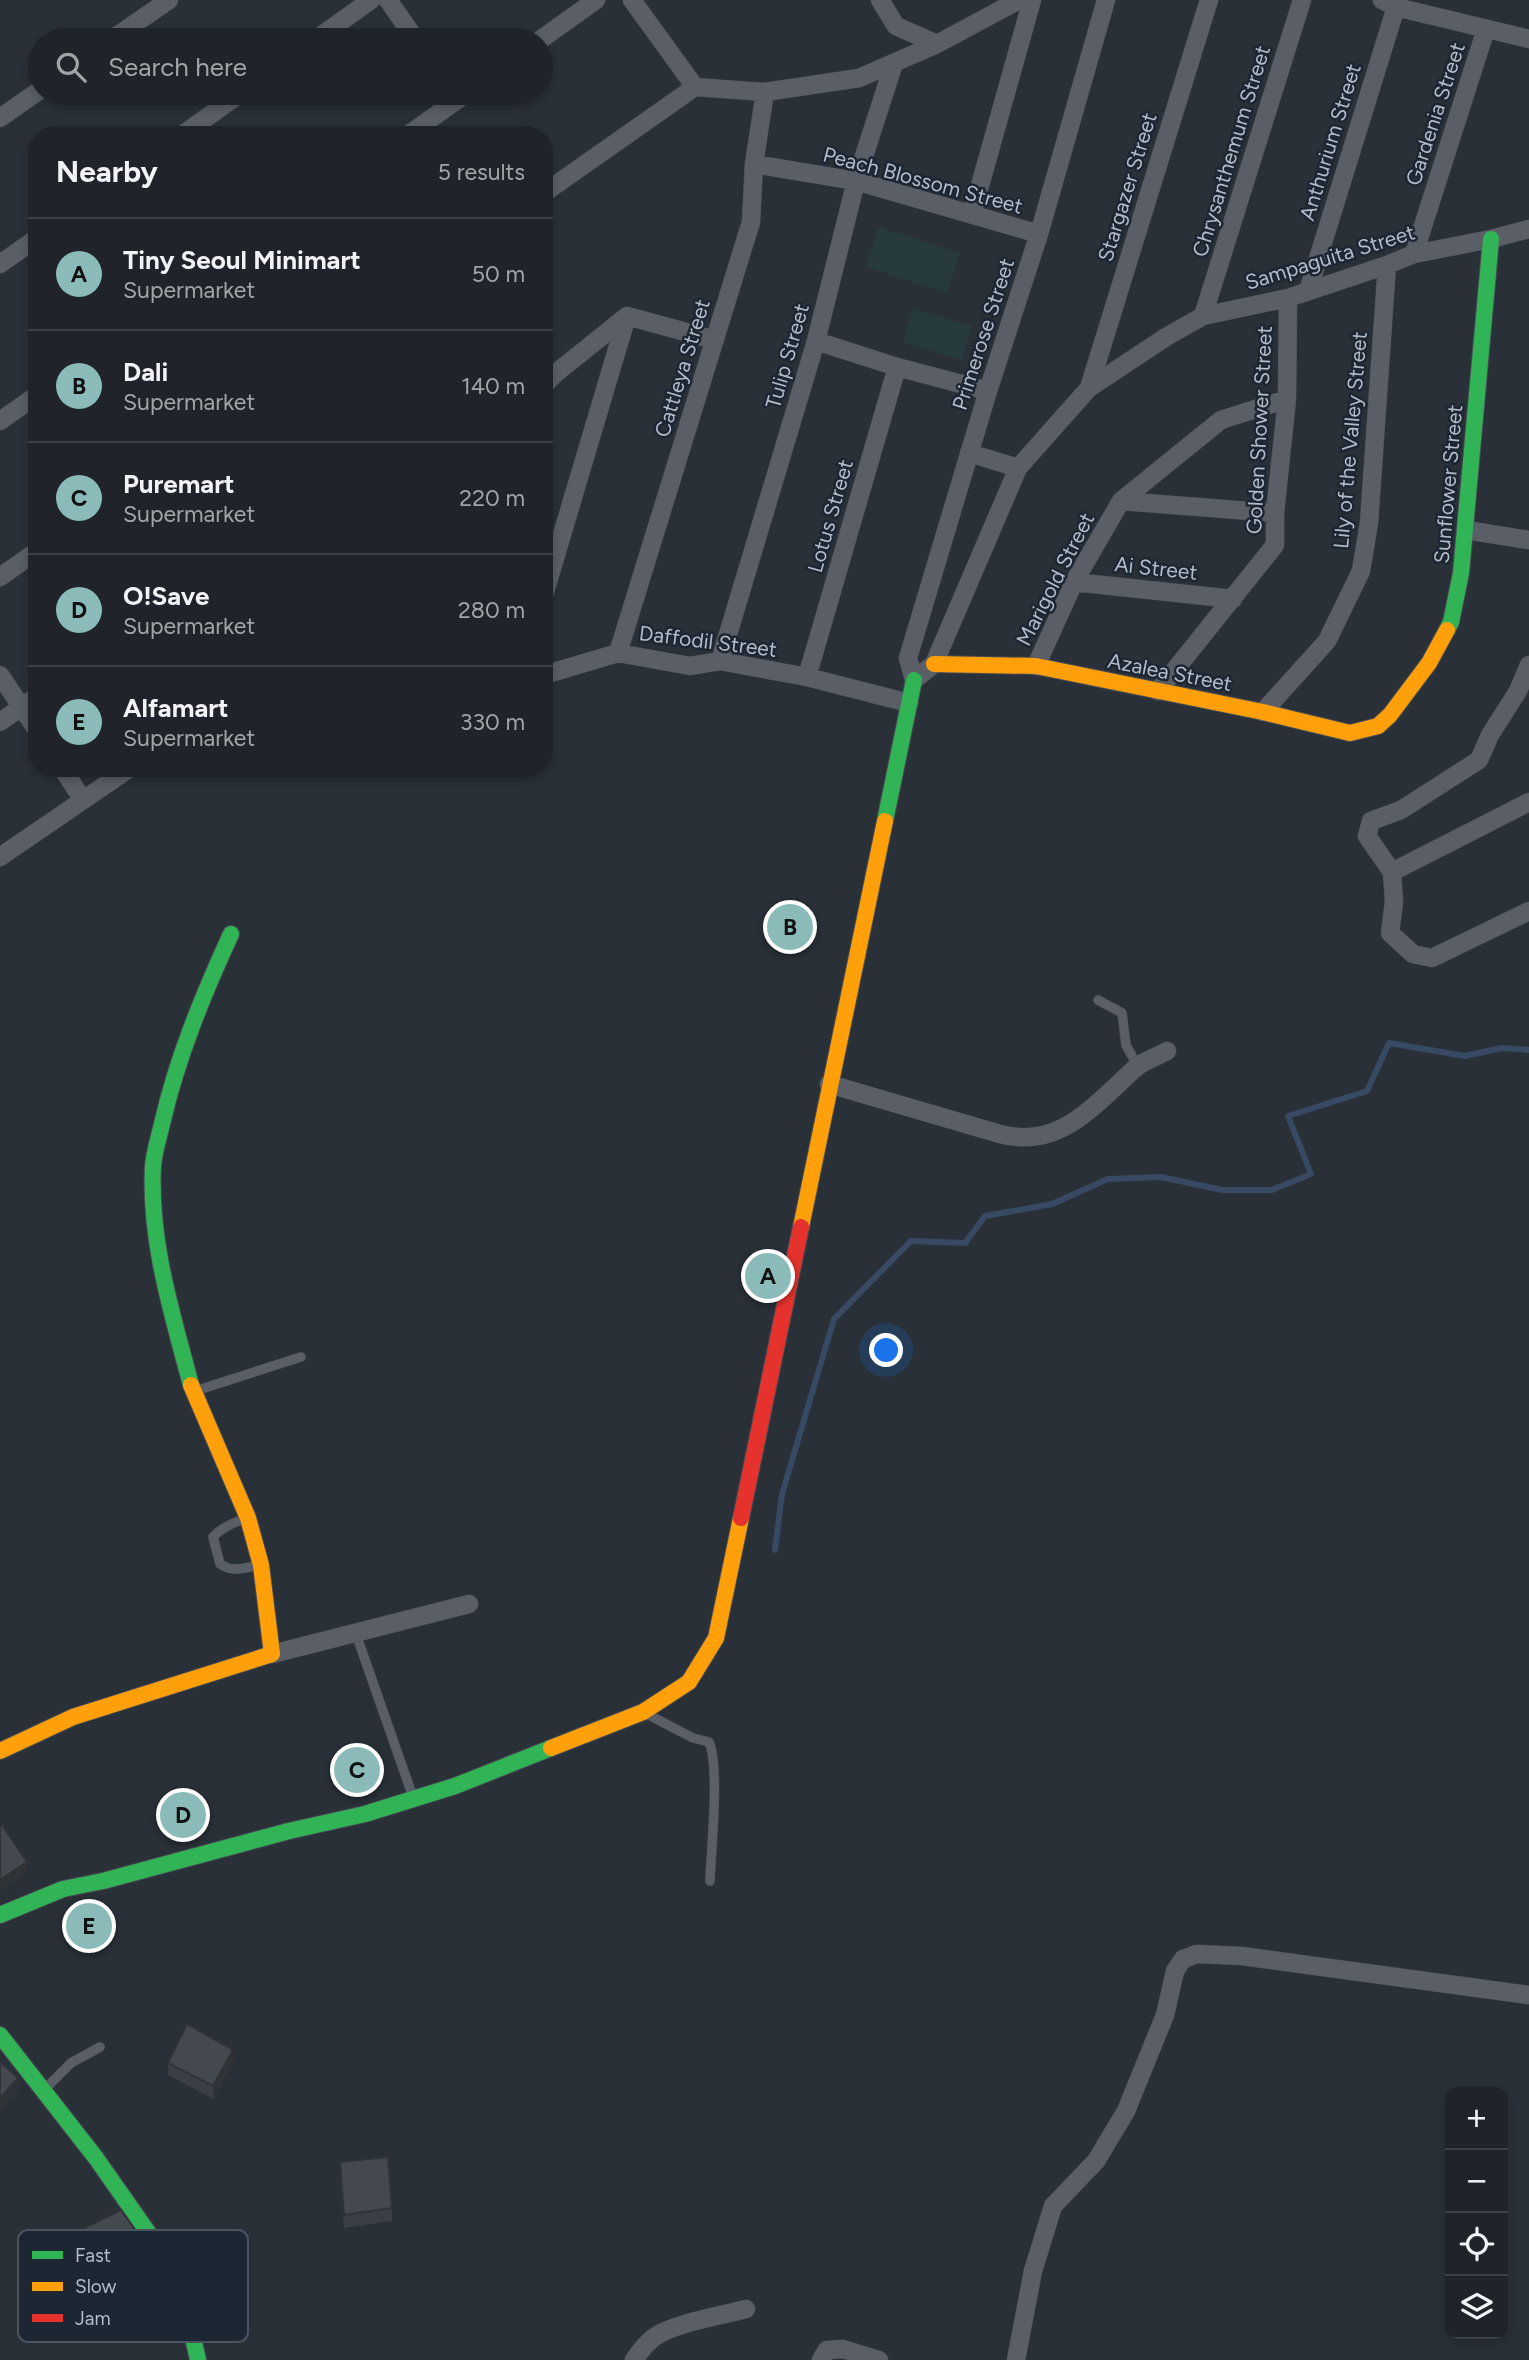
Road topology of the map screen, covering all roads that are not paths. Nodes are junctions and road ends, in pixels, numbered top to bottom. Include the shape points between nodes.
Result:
1 (169, 0) edge
2 (371, 0) edge
3 (388, 0) edge
4 (596, 0) edge
5 (632, 0) edge
6 (880, 0) edge
7 (1019, 0) edge
8 (1032, 0) edge
9 (1106, 0) edge
10 (1209, 0) edge
11 (1302, 0) edge
12 (1389, 3) edge
13 (128, 28) edge
14 (332, 28) edge
15 (408, 28) edge
16 (1486, 29) junction
17 (553, 31) edge
18 (1529, 39) edge
19 (937, 44) junction
20 (894, 63) junction
21 (695, 87) junction
22 (765, 92) junction
23 (28, 98) edge
24 (224, 105) edge
25 (446, 105) edge
26 (0, 118) edge
27 (195, 126) edge
28 (419, 126) edge
29 (754, 164) junction
30 (856, 181) junction
31 (553, 187) edge
32 (972, 214) junction
33 (1528, 226) edge
34 (1039, 234) junction
35 (1491, 239) junction
36 (28, 244) edge
37 (1414, 254) junction
38 (0, 264) edge
39 (1387, 265) junction
40 (1308, 291) junction
41 (1288, 298) junction
42 (627, 316) junction
43 (1203, 316) junction
44 (715, 340) junction
45 (816, 341) junction
46 (897, 367) junction
47 (553, 376) edge
48 (1089, 388) junction
49 (988, 391) junction
50 (1287, 399) junction
51 (28, 401) edge
52 (0, 421) edge
53 (970, 453) junction
54 (1018, 468) junction
55 (1121, 501) junction
56 (1275, 513) junction
57 (1466, 530) junction
58 (1529, 540) edge
59 (28, 557) edge
60 (553, 565) edge
61 (0, 577) edge
62 (1074, 582) junction
63 (1233, 599) junction
64 (618, 653) junction
65 (720, 662) junction
66 (934, 664) junction
67 (1036, 666) junction
68 (1529, 666) edge
69 (553, 672) edge
70 (0, 675) edge
71 (807, 677) junction
72 (915, 680) junction
73 (1158, 691) junction
74 (28, 702) edge
75 (909, 703) junction
76 (21, 707) junction
77 (1263, 712) junction
78 (1390, 715) joint
79 (28, 717) edge
80 (0, 722) edge
81 (68, 777) edge
82 (117, 777) edge
83 (83, 800) junction
84 (1529, 802) edge
85 (0, 857) edge
86 (1392, 872) junction
87 (1529, 911) edge
88 (231, 934) dead end
89 (1098, 1000) dead end
90 (1167, 1051) dead end
91 (1138, 1067) junction
92 (830, 1084) junction
93 (301, 1357) dead end
94 (193, 1391) junction
95 (248, 1518) junction
96 (261, 1565) junction
97 (469, 1604) dead end
98 (356, 1634) junction
99 (272, 1654) junction
100 (643, 1712) junction
101 (0, 1751) edge
102 (414, 1799) junction
103 (710, 1881) dead end
104 (0, 1916) edge
105 (1529, 1995) edge
106 (0, 2035) edge
107 (100, 2048) dead end
108 (44, 2090) junction
109 (146, 2230) edge
110 (746, 2309) dead end
111 (194, 2342) edge
112 (198, 2360) edge
113 (634, 2360) edge
114 (821, 2360) edge
115 (879, 2360) edge
116 (1016, 2360) edge

1 - 13 street
2 - 14 street
3 - 15 street
4 - 17 street
5 - 21 street
6 - 19 street via 897,26
7 - 19 street
8 - 32 street
9 - 34 street, Primerose Street
10 - 48 street, Stargazer Street
11 - 43 street, Chrysanthemum Street
12 - 16 street
12 - 40 street, Anthurium Street
16 - 18 street
16 - 37 street, Gardenia Street
19 - 20 street
20 - 22 street via 859,78
20 - 30 street, Tulip Street
21 - 22 street
21 - 31 street
22 - 29 street, Cattleya Street
23 - 26 street
24 - 27 street
25 - 28 street
29 - 30 street, Peach Blossom Street
29 - 44 street, Cattleya Street via 751,222
30 - 32 street, Peach Blossom Street
30 - 45 street, Tulip Street
32 - 34 street, Peach Blossom Street
33 - 35 street, Sampaguita Street
34 - 49 street, Primerose Street
35 - 37 street, Sampaguita Street
35 - 57 street, Sunflower Street
36 - 38 street
37 - 39 street, Sampaguita Street
39 - 40 street, Sampaguita Street
39 - 77 street, Lily of the Valley Street via 1369,523 1361,571 1327,641
40 - 41 street, Sampaguita Street
41 - 43 street, Sampaguita Street
41 - 50 street, Golden Shower Street
42 - 44 street
42 - 47 street
42 - 60 street
43 - 48 street, Sampaguita Street
44 - 64 street, Cattleya Street
45 - 46 street
45 - 65 street, Tulip Street
46 - 49 street
46 - 71 street, Lotus Street
48 - 54 street, Sampaguita Street
49 - 53 street, Primerose Street
50 - 55 street, Marigold Street via 1221,420
50 - 56 street, Golden Shower Street
51 - 52 street
53 - 54 street
53 - 72 street, Primerose Street via 908,658
54 - 66 street, Sampaguita Street
55 - 56 street
55 - 62 street, Marigold Street
56 - 63 street, Golden Shower Street via 1275,545
57 - 58 street
57 - 78 street, Sunflower Street via 1451,622 1429,663
59 - 61 street
62 - 63 street, Ai Street
62 - 67 street, Marigold Street
63 - 73 street, Golden Shower Street
64 - 65 street, Daffodil Street via 690,666
64 - 69 street, Daffodil Street
65 - 71 street, Daffodil Street
66 - 67 street, Azalea Street
66 - 72 street, Sampaguita Street
67 - 73 street, Azalea Street
68 - 86 street via 1479,760 1401,810 1371,821 1367,836
70 - 76 street
71 - 75 street, Daffodil Street
72 - 75 street
73 - 77 street, Azalea Street
74 - 76 street
75 - 92 street
76 - 79 street
76 - 80 street
77 - 78 street, Azalea Street via 1350,733 1378,726
81 - 83 street
82 - 83 street
83 - 85 street
84 - 86 street
86 - 87 street via 1390,933 1413,954 1432,958
88 - 94 street via 202,997 167,1097 153,1164 155,1234
89 - 91 lane via 1122,1013 1126,1045
90 - 91 street
91 - 92 street via 1063,1129 1037,1138 1000,1135
92 - 100 street via 716,1638 689,1682
93 - 94 lane
94 - 95 street
95 - 96 street
95 - 96 lane via 213,1537 220,1564 234,1570
96 - 99 street
97 - 98 street
98 - 99 street
98 - 102 lane
99 - 101 street via 73,1717
100 - 102 street
100 - 103 lane via 709,1742 714,1774
102 - 104 street via 63,1889
105 - 116 street via 1242,1956 1197,1954 1183,1959 1126,2111 1096,2161 1053,2206 1033,2271
106 - 108 street
107 - 108 lane via 72,2063
108 - 109 street
110 - 113 street via 660,2333
111 - 112 street
114 - 115 street via 827,2350 843,2349

